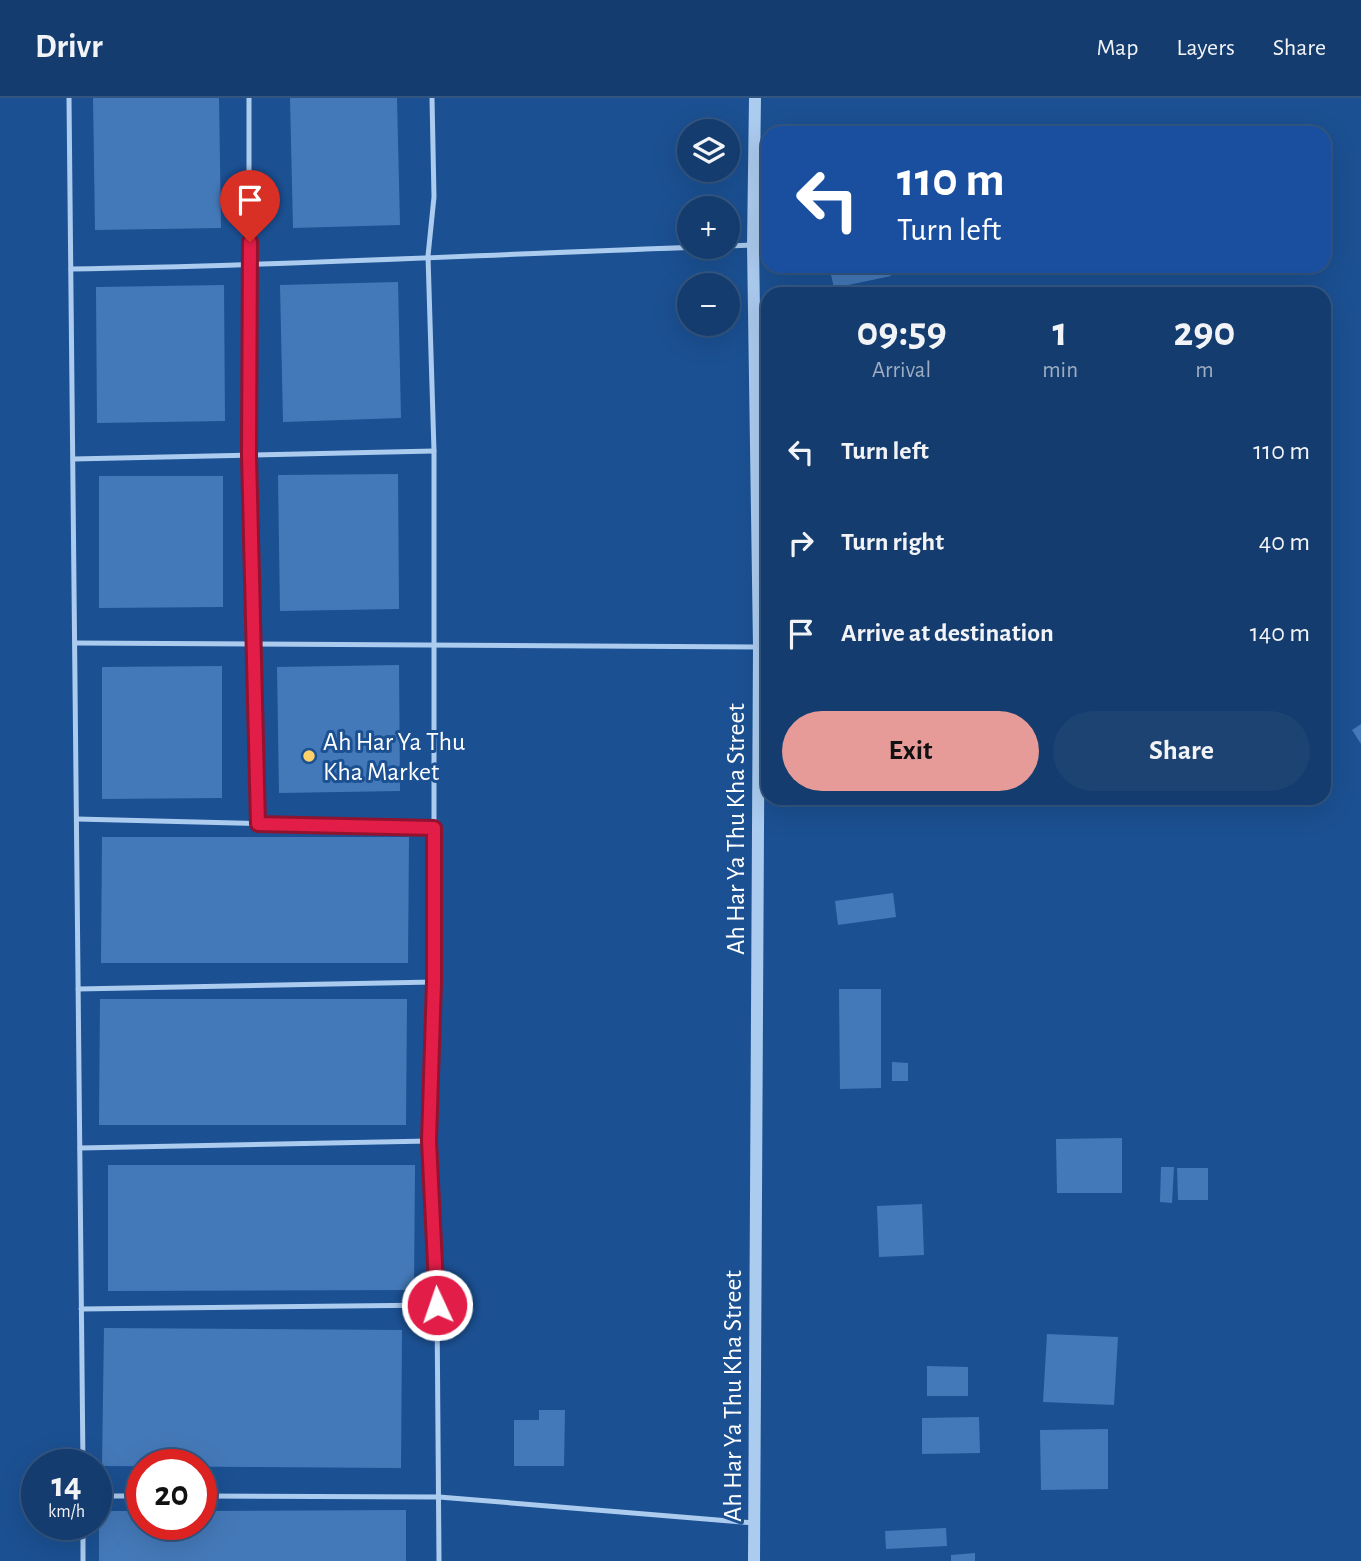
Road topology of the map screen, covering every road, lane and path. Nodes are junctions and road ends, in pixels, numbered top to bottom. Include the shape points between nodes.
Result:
1 (69, 98) edge
2 (249, 98) edge
3 (432, 98) edge
4 (755, 98) edge
5 (753, 245) junction
6 (740, 246) edge
7 (677, 248) edge
8 (428, 256) junction
9 (250, 266) junction
10 (71, 269) junction
11 (433, 451) junction
12 (249, 455) junction
13 (73, 459) junction
14 (75, 643) junction
15 (256, 644) junction
16 (434, 646) junction
17 (759, 647) junction
18 (77, 819) junction
19 (258, 824) junction
20 (434, 828) junction
21 (434, 982) junction
22 (78, 989) junction
23 (429, 1141) junction
24 (80, 1147) junction
25 (437, 1305) junction
26 (81, 1309) junction
27 (83, 1449) edge
28 (217, 1496) edge
29 (439, 1497) junction
30 (754, 1523) junction
31 (83, 1540) edge
32 (83, 1561) edge
33 (439, 1561) edge
34 (754, 1561) edge

1 - 10 lane
2 - 9 lane
3 - 8 lane via 434,197
4 - 5 street, Ah Har Ya Thu Kha Street
5 - 6 lane
5 - 17 street, Ah Har Ya Thu Kha Street
7 - 8 lane
8 - 9 lane
8 - 11 lane
9 - 10 lane
9 - 12 lane
10 - 13 lane
11 - 12 lane
11 - 16 lane
12 - 13 lane
12 - 15 lane
13 - 14 lane
14 - 15 lane
14 - 18 lane
15 - 16 lane
15 - 19 lane
16 - 17 lane
16 - 20 lane
17 - 30 street, Ah Har Ya Thu Kha Street
18 - 19 lane
18 - 22 lane
19 - 20 lane
20 - 21 lane
21 - 22 lane
21 - 23 lane
22 - 24 lane
23 - 24 lane
23 - 25 lane
24 - 26 lane
25 - 26 lane
25 - 29 lane
26 - 27 lane
28 - 29 lane
29 - 30 lane
29 - 33 lane
30 - 34 street, Ah Har Ya Thu Kha Street
31 - 32 lane

